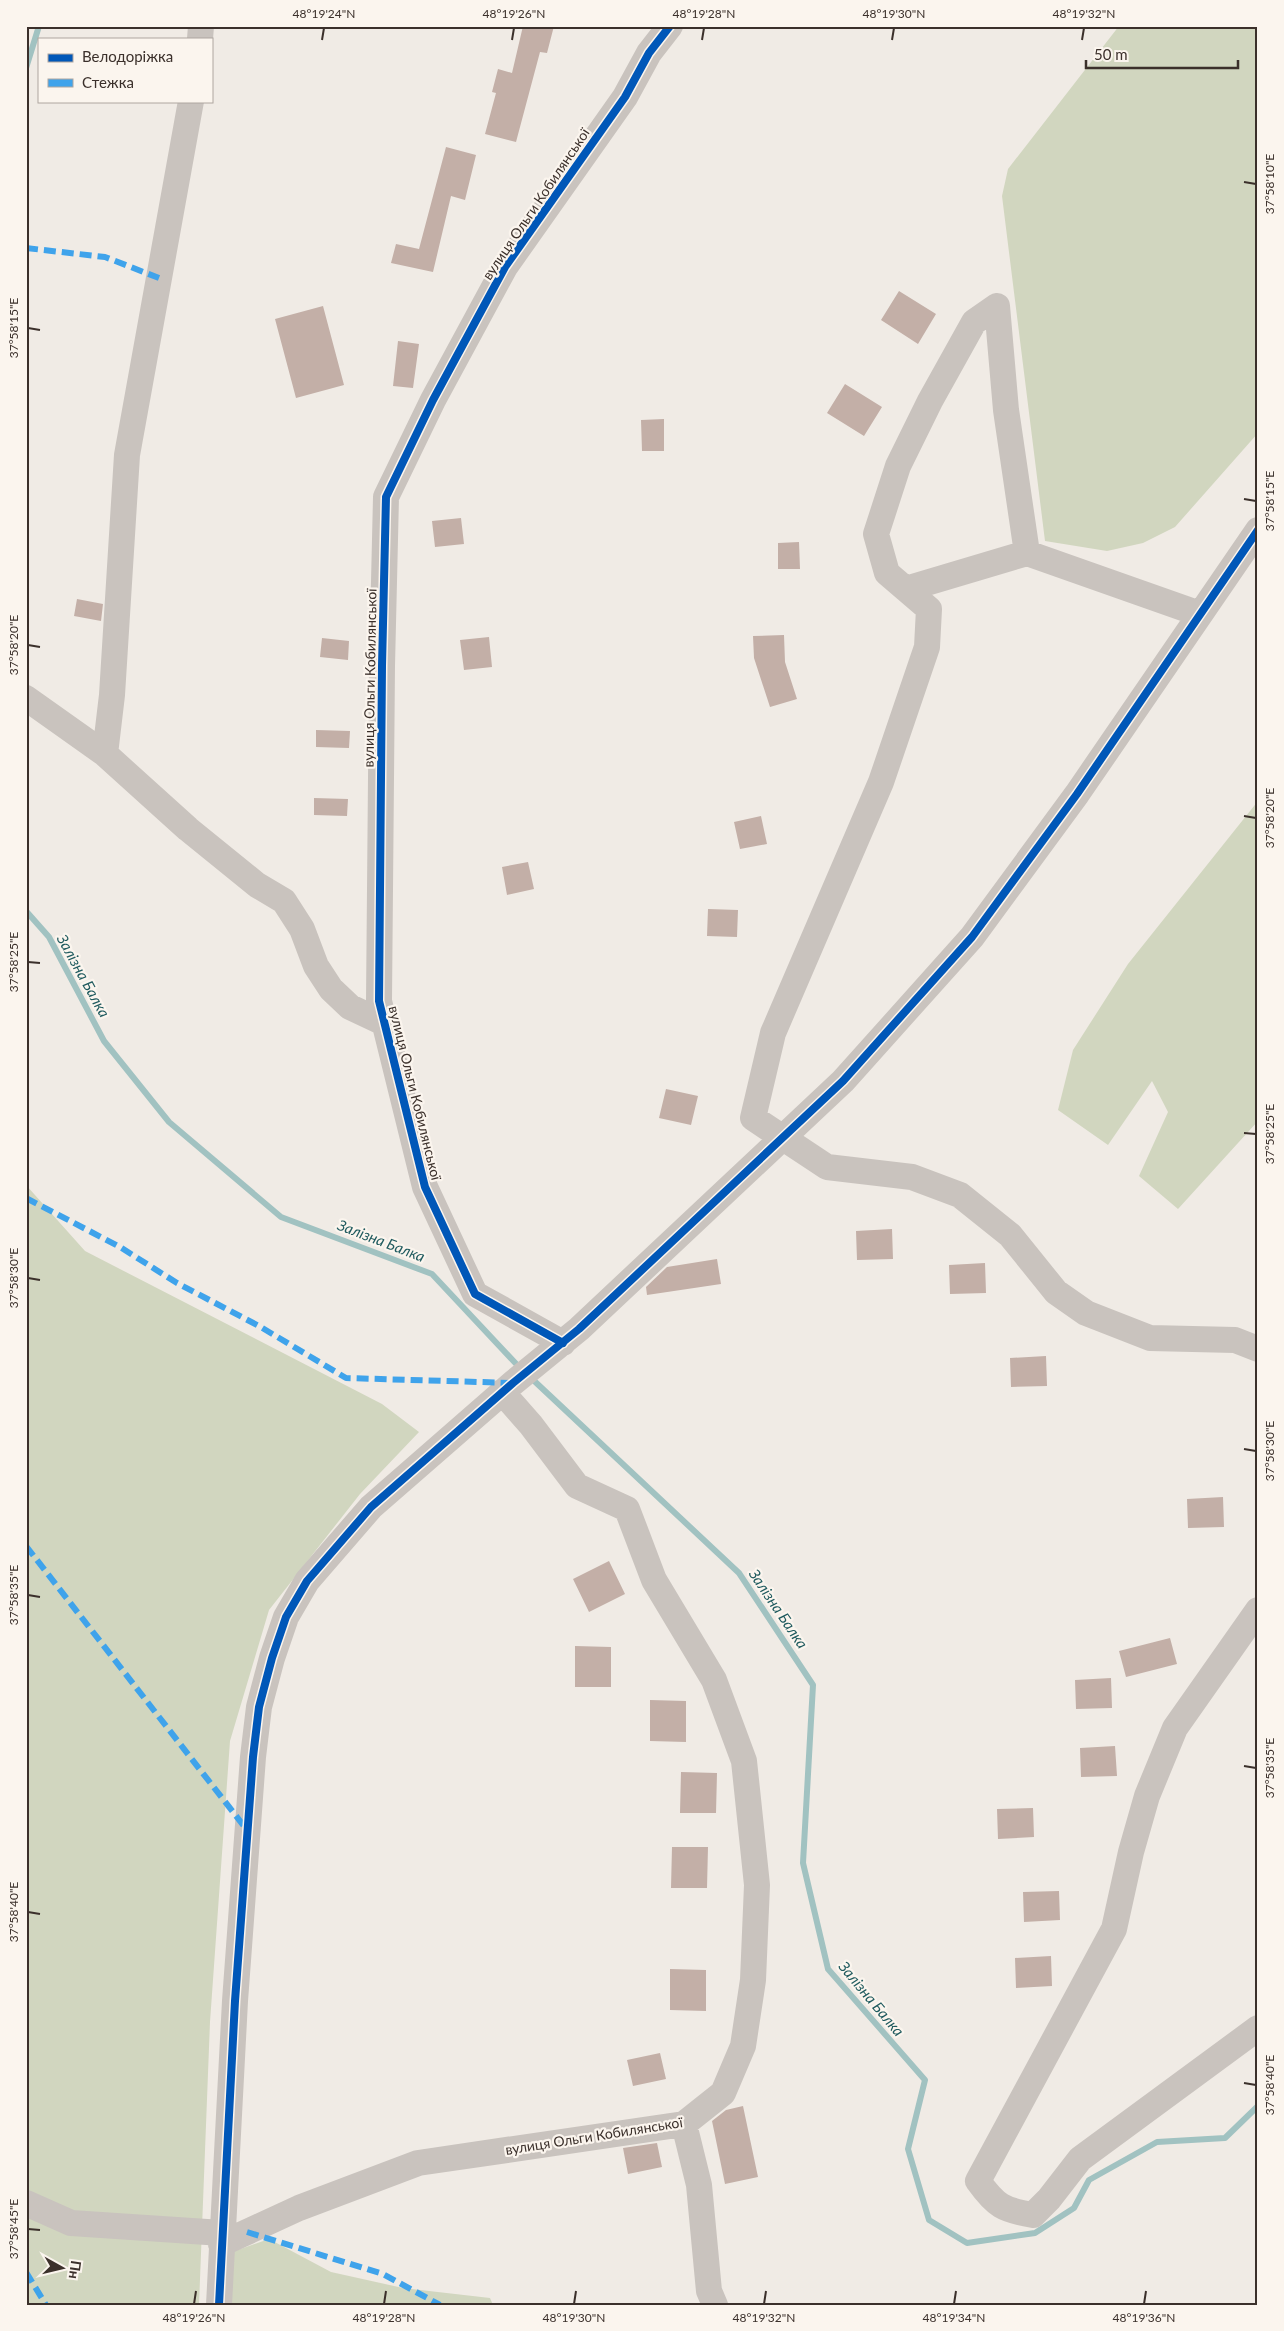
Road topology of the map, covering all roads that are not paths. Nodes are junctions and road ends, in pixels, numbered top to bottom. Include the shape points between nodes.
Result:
1 (670, 26) edge
2 (191, 102) edge
3 (1258, 530) edge
4 (1027, 553) junction
5 (906, 589) junction
6 (1200, 614) junction
7 (26, 698) edge
8 (105, 754) junction
9 (384, 1023) junction
10 (783, 1138) junction
11 (561, 1344) junction
12 (1258, 1349) edge
13 (508, 1387) junction
14 (1258, 1610) edge
15 (1258, 2028) edge
16 (684, 2124) junction
17 (26, 2202) edge
18 (221, 2238) junction
19 (219, 2305) edge
20 (714, 2305) edge

1 - 9 street, вулиця Ольги Кобилянської via 648,53 625,96 505,267 433,400 386,497 379,991
2 - 8 street via 127,455 112,695
3 - 6 street
4 - 5 street
4 - 5 street via 1006,410 997,306 974,322 930,401 898,466 876,534 887,573
4 - 6 street
5 - 10 street via 929,609 927,647 881,782 773,1033 753,1118
6 - 10 street via 1077,794 972,937 843,1081
7 - 8 street
8 - 9 street via 188,829 257,885 284,901 302,929 316,966 331,989 350,1007
9 - 11 street, вулиця Ольги Кобилянської via 425,1187 474,1294
10 - 11 street
10 - 12 street via 826,1167 912,1177 960,1195 1010,1235 1056,1292 1086,1313 1150,1338 1235,1340
11 - 13 street
13 - 16 street, вулиця Ольги Кобилянської via 531,1425 577,1486 627,1510 654,1580 714,1680 744,1761 757,1885 753,1980 743,2046 723,2093
13 - 18 street via 371,1507 337,1544 307,1581 290,1610 272,1658 259,1707 253,1757 234,2001
14 - 15 street via 1175,1728 1147,1796 1114,1929 978,2182 994,2203 1010,2212 1033,2216 1080,2159
16 - 18 street, вулиця Ольги Кобилянської via 418,2163
16 - 20 street via 699,2185 709,2290
17 - 18 street via 71,2223
18 - 19 street

